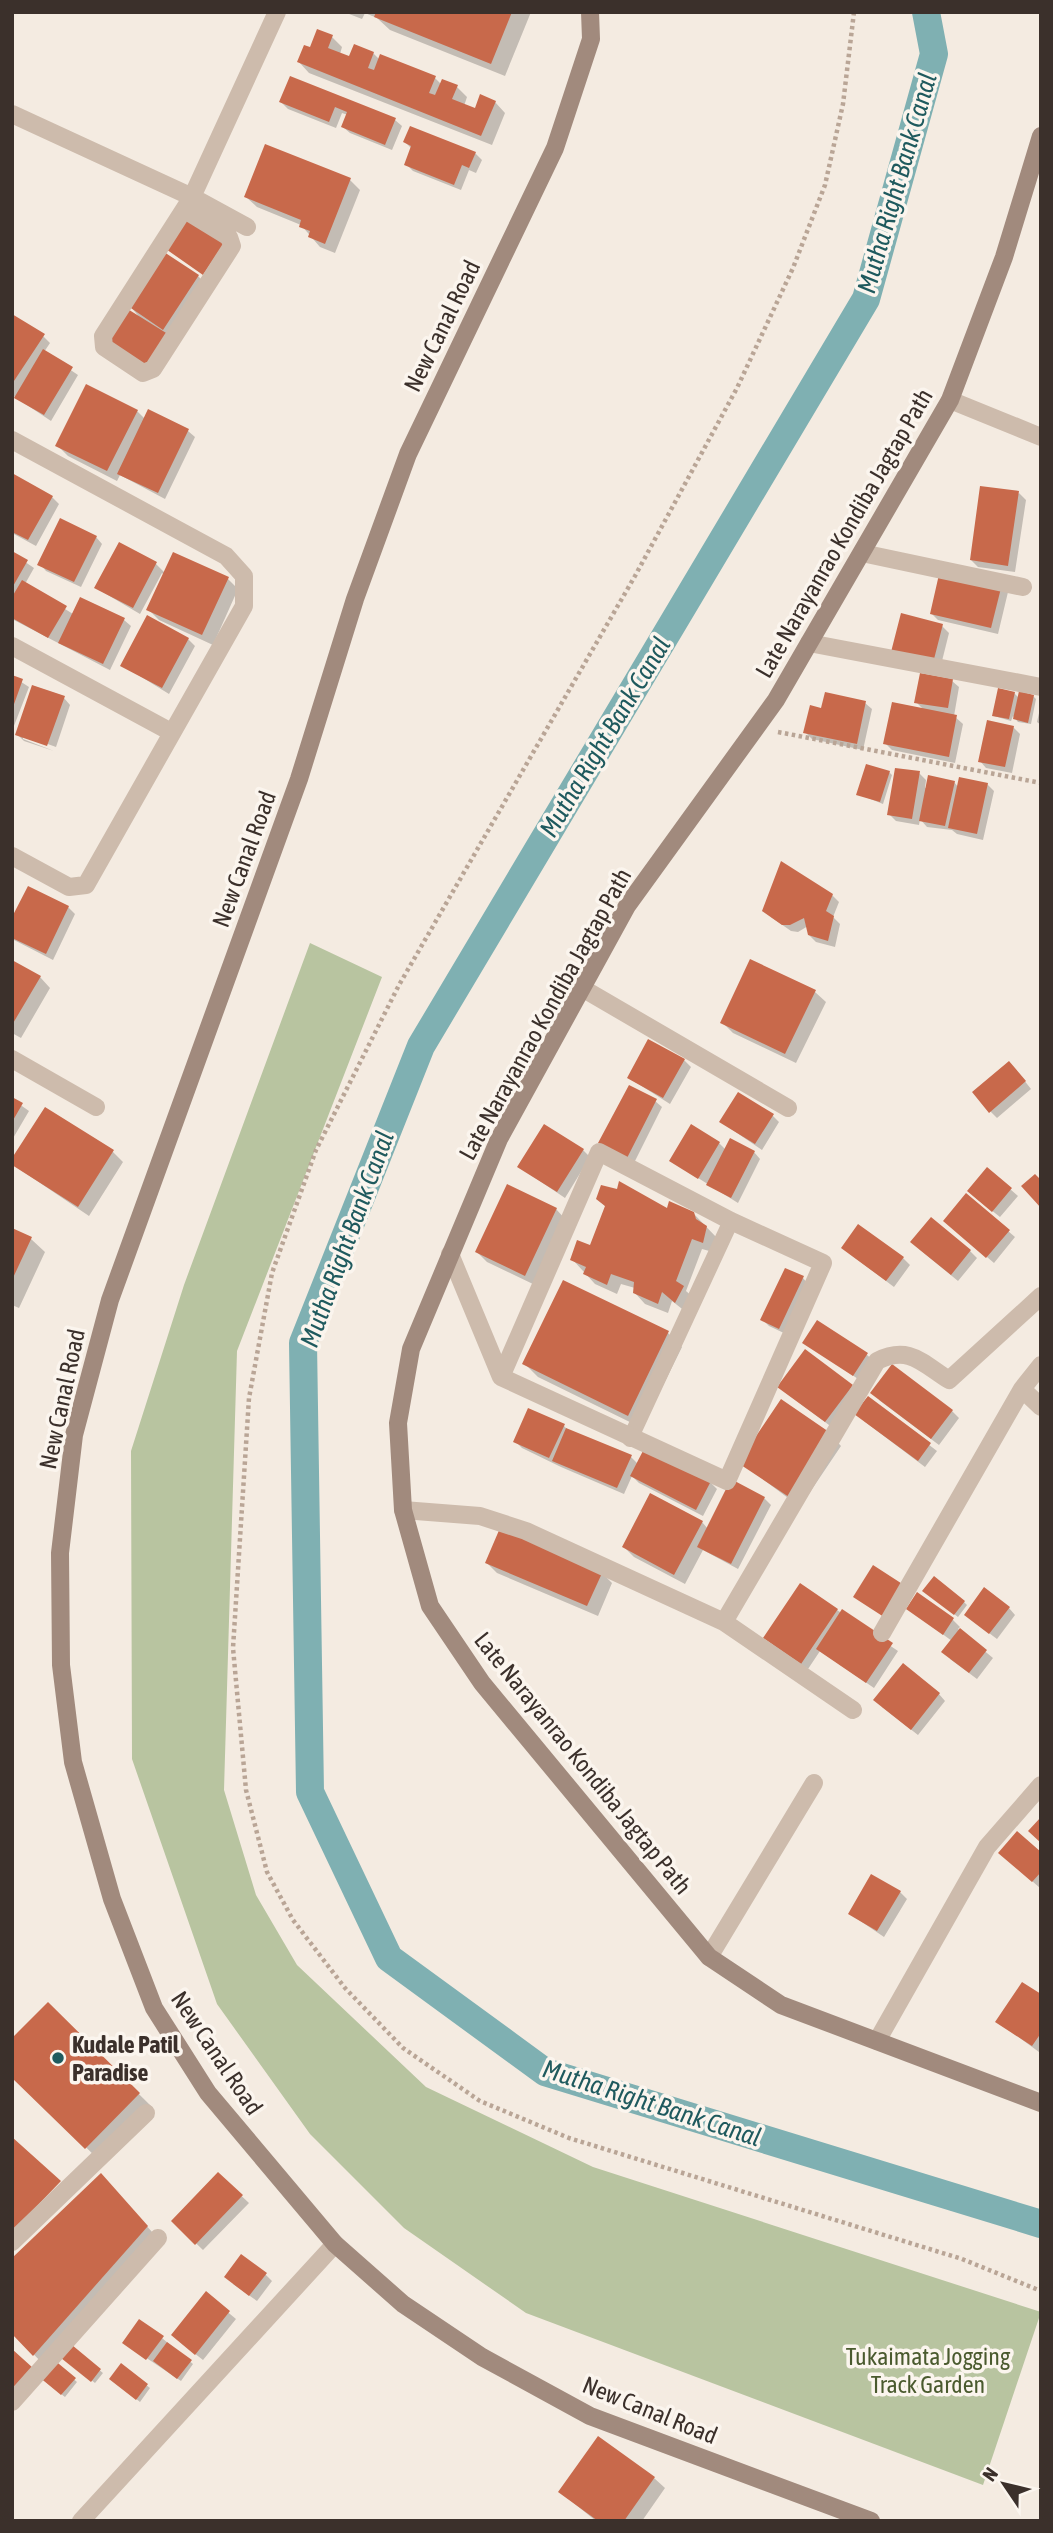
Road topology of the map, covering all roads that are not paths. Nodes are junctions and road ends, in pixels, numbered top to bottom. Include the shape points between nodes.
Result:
1 (277, 12) edge
2 (590, 12) edge
3 (12, 114) edge
4 (1041, 136) edge
5 (188, 204) junction
6 (247, 227) dead end
7 (950, 400) junction
8 (1041, 437) edge
9 (12, 440) edge
10 (862, 553) junction
11 (1023, 587) dead end
12 (809, 643) junction
13 (12, 646) edge
14 (1041, 687) edge
15 (171, 732) junction
16 (12, 856) edge
17 (582, 988) junction
18 (12, 1059) edge
19 (96, 1107) dead end
20 (788, 1108) dead end
21 (731, 1221) junction
22 (450, 1254) junction
23 (1041, 1296) edge
24 (1041, 1365) edge
25 (501, 1377) junction
26 (1022, 1389) junction
27 (1041, 1406) edge
28 (630, 1438) junction
29 (403, 1510) junction
30 (724, 1622) junction
31 (882, 1633) dead end
32 (853, 1710) dead end
33 (814, 1783) dead end
34 (1041, 1786) edge
35 (709, 1957) junction
36 (877, 2041) junction
37 (1041, 2103) edge
38 (146, 2113) dead end
39 (158, 2238) dead end
40 (12, 2242) edge
41 (335, 2244) junction
42 (12, 2402) edge
43 (81, 2521) edge
44 (871, 2521) edge

1 - 5 street
2 - 41 street, New Canal Road via 591,39 555,148 408,454 355,599 299,779 110,1300 74,1435 60,1553 61,1665 74,1762 112,1899 145,1984 208,2093
3 - 5 street
4 - 7 street, Late Narayanrao Kondiba Jagtap Path via 1004,257
5 - 5 street via 103,336 104,347 143,373 153,369 232,246 229,237
5 - 6 street
7 - 8 street
7 - 10 street, Late Narayanrao Kondiba Jagtap Path
9 - 15 street via 226,556 244,576 244,606
10 - 11 street
10 - 12 street, Late Narayanrao Kondiba Jagtap Path
12 - 14 street
12 - 17 street, Late Narayanrao Kondiba Jagtap Path via 757,728 627,906
13 - 15 street
15 - 16 street via 86,885 69,887
17 - 20 street
17 - 22 street, Late Narayanrao Kondiba Jagtap Path via 499,1139
18 - 19 street
21 - 25 street via 599,1152
21 - 28 lane
21 - 28 street via 823,1263 727,1481
22 - 25 street
22 - 29 street, Late Narayanrao Kondiba Jagtap Path via 411,1349 398,1423
23 - 30 street via 949,1380 909,1354 891,1354 877,1361
24 - 26 street
25 - 28 street
26 - 27 street
26 - 31 street
29 - 30 street via 480,1517 526,1531
29 - 35 street, Late Narayanrao Kondiba Jagtap Path via 430,1606 482,1683
30 - 32 street
33 - 35 street
34 - 36 street via 987,1847
35 - 36 street, Late Narayanrao Kondiba Jagtap Path via 781,2005
36 - 37 street, Late Narayanrao Kondiba Jagtap Path
38 - 40 street
39 - 42 street
41 - 43 street
41 - 44 street, New Canal Road via 403,2304 482,2357 590,2416

